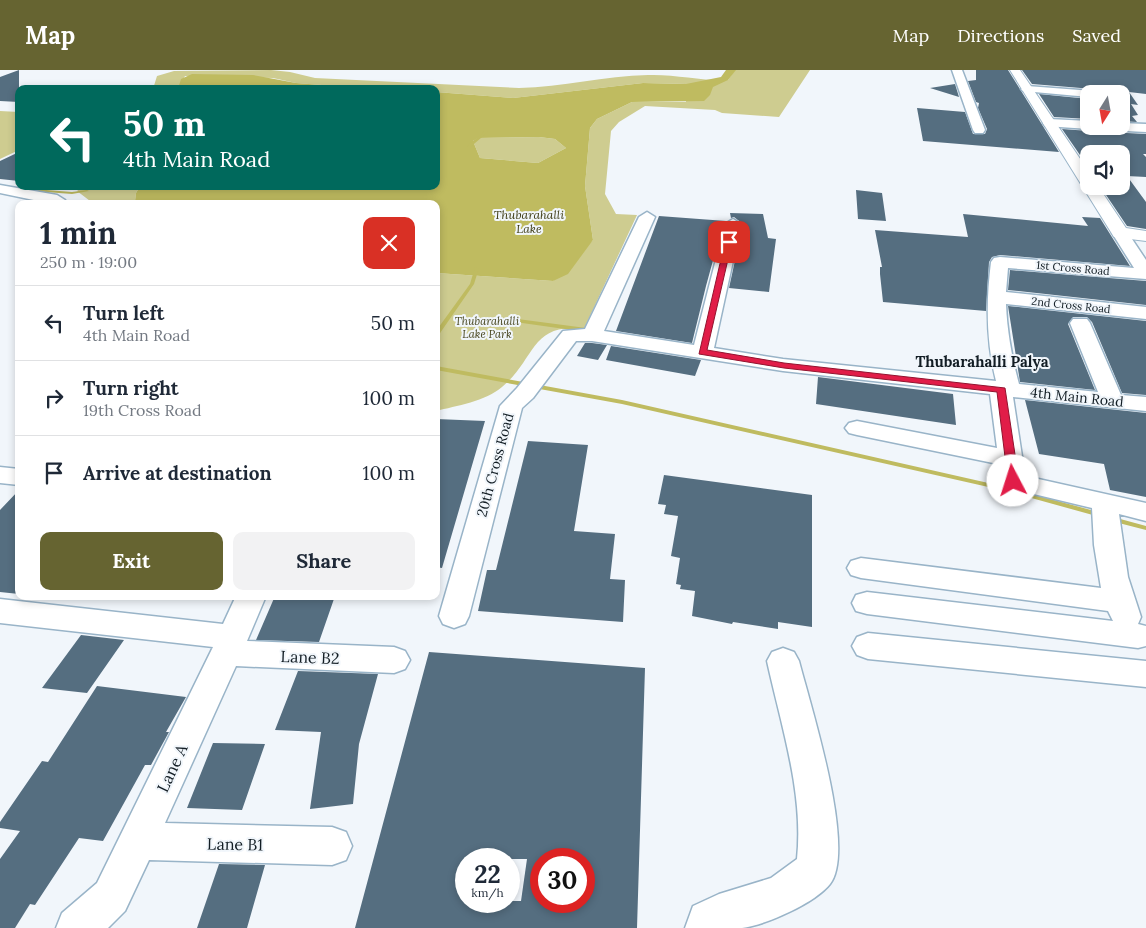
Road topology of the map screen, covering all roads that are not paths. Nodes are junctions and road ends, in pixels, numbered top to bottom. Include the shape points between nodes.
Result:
1 (957, 70) edge
2 (1015, 70) edge
3 (1027, 89) junction
4 (1080, 93) edge
5 (1049, 123) junction
6 (1080, 125) edge
7 (979, 130) dead end
8 (1130, 133) edge
9 (1144, 137) edge
10 (1080, 171) edge
11 (0, 189) edge
12 (27, 193) junction
13 (1095, 195) edge
14 (57, 200) dead end
15 (7, 204) dead end
16 (647, 217) dead end
17 (733, 224) dead end
18 (1120, 233) junction
19 (1146, 236) edge
20 (1146, 274) edge
21 (996, 297) junction
22 (1146, 313) edge
23 (1080, 323) dead end
24 (592, 335) junction
25 (702, 352) junction
26 (534, 381) joint
27 (1006, 390) junction
28 (1112, 400) junction
29 (1146, 404) edge
30 (857, 428) dead end
31 (1011, 459) junction
32 (0, 475) edge
33 (15, 477) edge
34 (1106, 512) junction
35 (1146, 512) edge
36 (860, 568) dead end
37 (248, 600) edge
38 (1117, 602) junction
39 (868, 604) dead end
40 (0, 612) edge
41 (454, 616) dead end
42 (1142, 643) edge
43 (230, 645) junction
44 (868, 646) dead end
45 (394, 660) dead end
46 (783, 661) dead end
47 (1146, 674) edge
48 (137, 841) junction
49 (332, 846) dead end
50 (77, 928) edge
51 (706, 928) edge

1 - 7 street
2 - 3 street
3 - 4 street
3 - 5 street
5 - 6 street
5 - 10 street
8 - 9 street
11 - 12 street
12 - 14 street
12 - 15 street
13 - 18 street
16 - 24 street
17 - 25 street
18 - 19 street
18 - 20 street
20 - 21 street, 1st Cross Road via 1000,262
21 - 22 street, 2nd Cross Road
21 - 27 street
23 - 28 street
24 - 25 street, 4th Main Road
24 - 26 street, 20th Cross Road via 570,335
25 - 27 street, 4th Main Road via 784,366
26 - 41 street, 20th Cross Road via 511,406
27 - 28 street, 4th Main Road
27 - 31 street
28 - 29 street, 4th Main Road
30 - 31 street
31 - 34 street via 1013,481
32 - 33 street
34 - 35 street
34 - 38 street
36 - 38 street
37 - 43 street, Lane A
38 - 42 street
39 - 42 street
40 - 43 street, Lane B2
43 - 45 street, Lane B2
43 - 48 street, Lane A
44 - 47 street
46 - 51 street via 815,796 819,836 816,870 782,895 718,915 708,921
48 - 49 street, Lane B1
48 - 50 street, Lane A via 111,897

